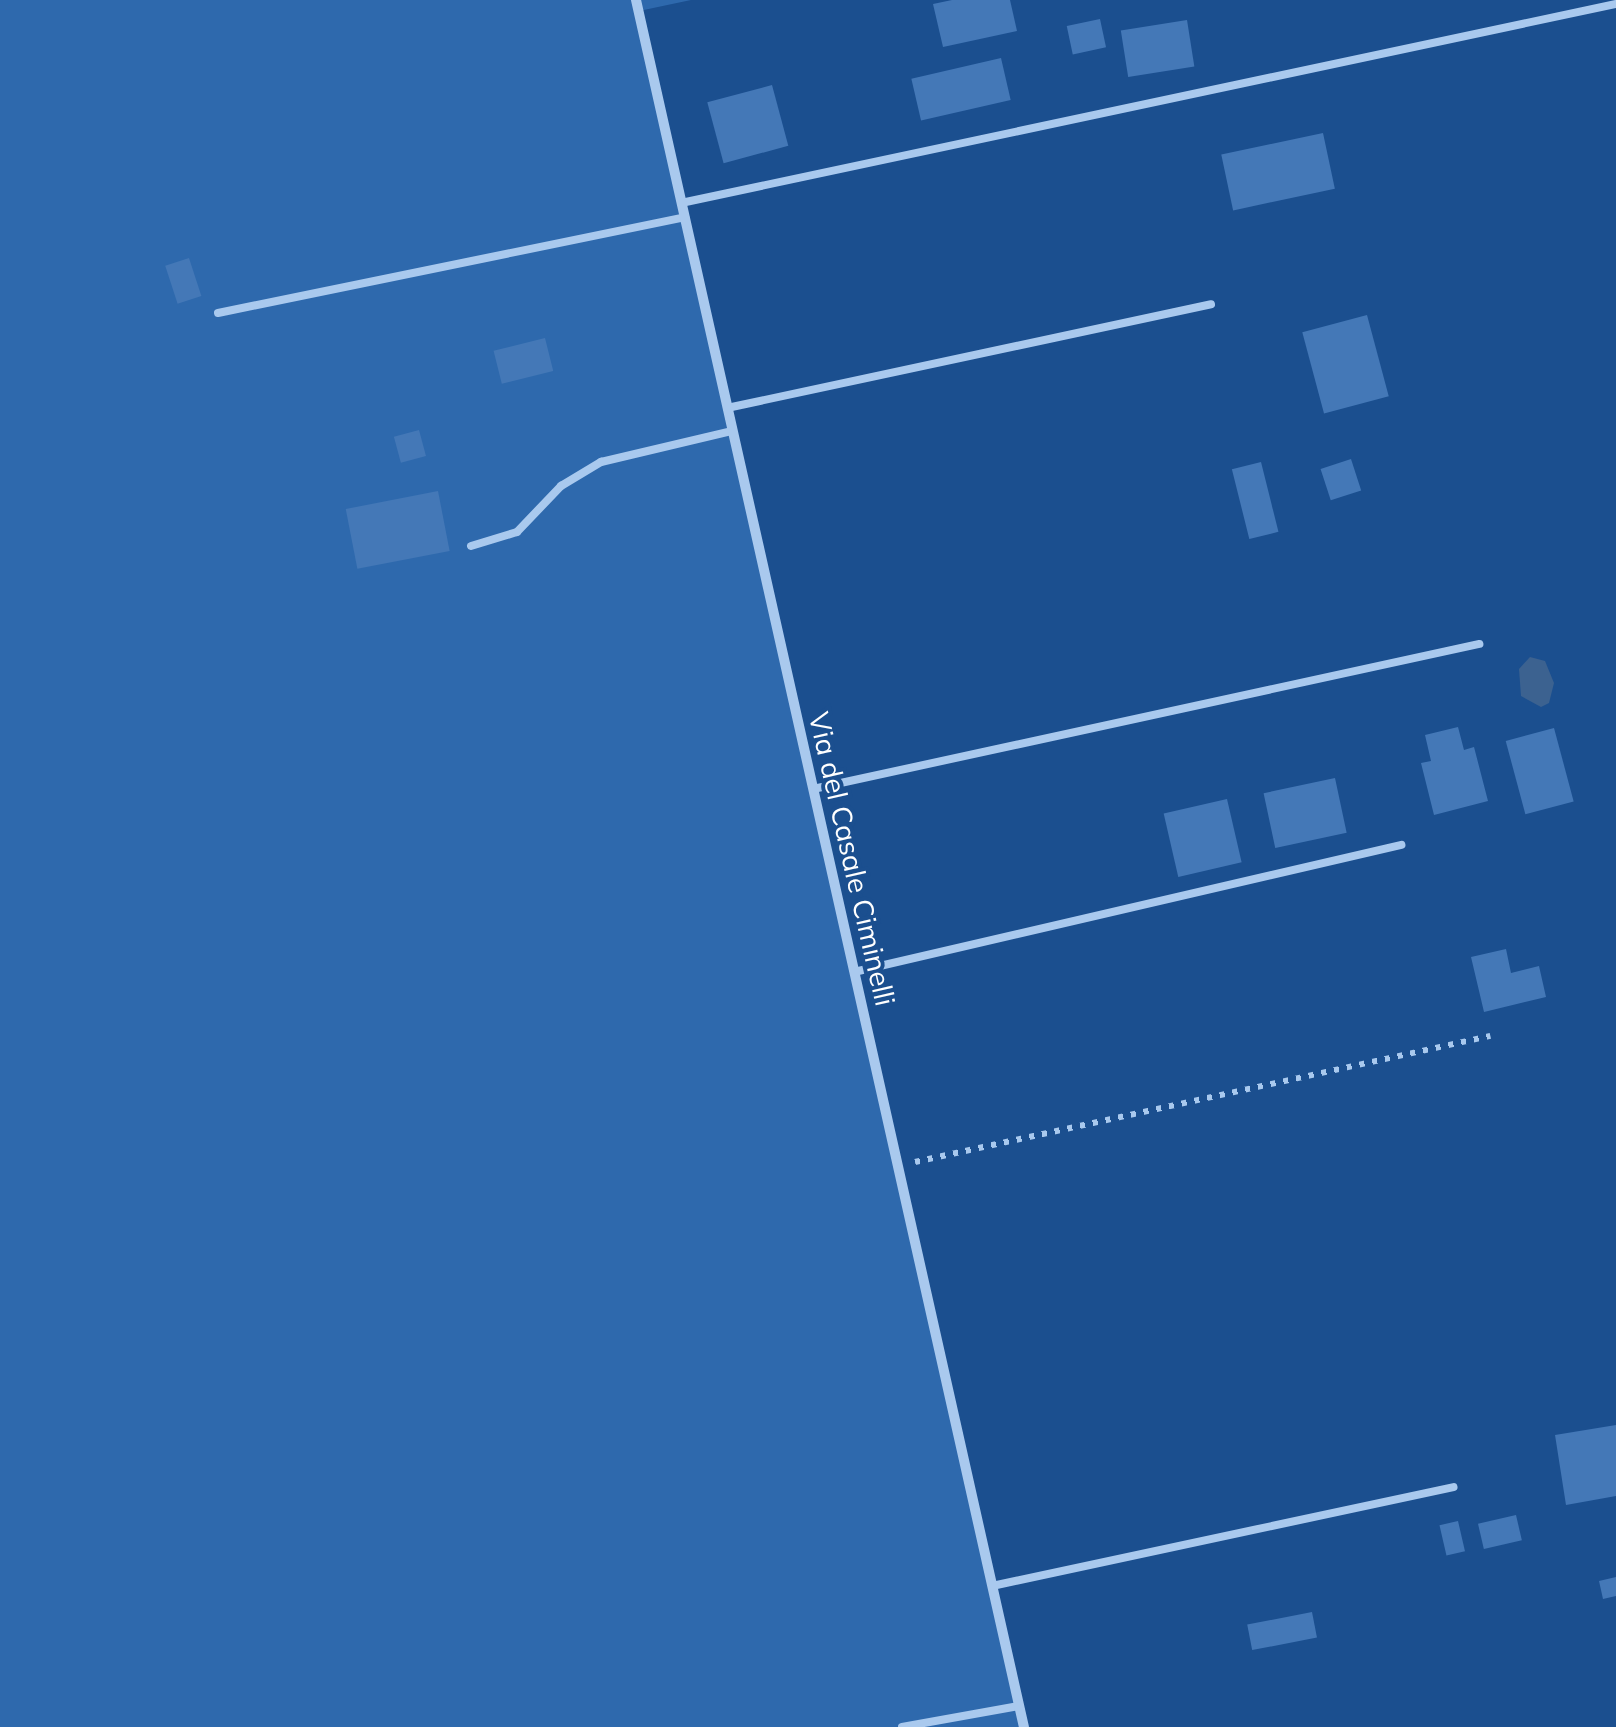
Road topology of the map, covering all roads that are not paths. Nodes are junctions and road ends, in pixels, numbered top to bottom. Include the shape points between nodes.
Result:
1 (636, 0) edge
2 (1616, 4) edge
3 (681, 202) junction
4 (684, 217) junction
5 (1210, 304) dead end
6 (218, 313) dead end
7 (727, 408) junction
8 (732, 431) junction
9 (472, 546) dead end
10 (1480, 644) dead end
11 (813, 790) junction
12 (1401, 845) dead end
13 (854, 972) junction
14 (1454, 1487) dead end
15 (992, 1586) junction
16 (1019, 1706) junction
17 (902, 1727) edge
18 (1024, 1727) edge

1 - 3 street, Via del Casale Ciminelli
2 - 3 lane
3 - 4 street, Via del Casale Ciminelli
4 - 6 lane
4 - 7 street, Via del Casale Ciminelli
5 - 7 lane
7 - 8 street, Via del Casale Ciminelli
8 - 9 lane via 600,462 561,486 516,532
8 - 11 street, Via del Casale Ciminelli
10 - 11 lane
11 - 13 street, Via del Casale Ciminelli
12 - 13 lane
13 - 15 street, Via del Casale Ciminelli
14 - 15 lane
15 - 16 street, Via del Casale Ciminelli
16 - 17 lane
16 - 18 street, Via del Casale Ciminelli

